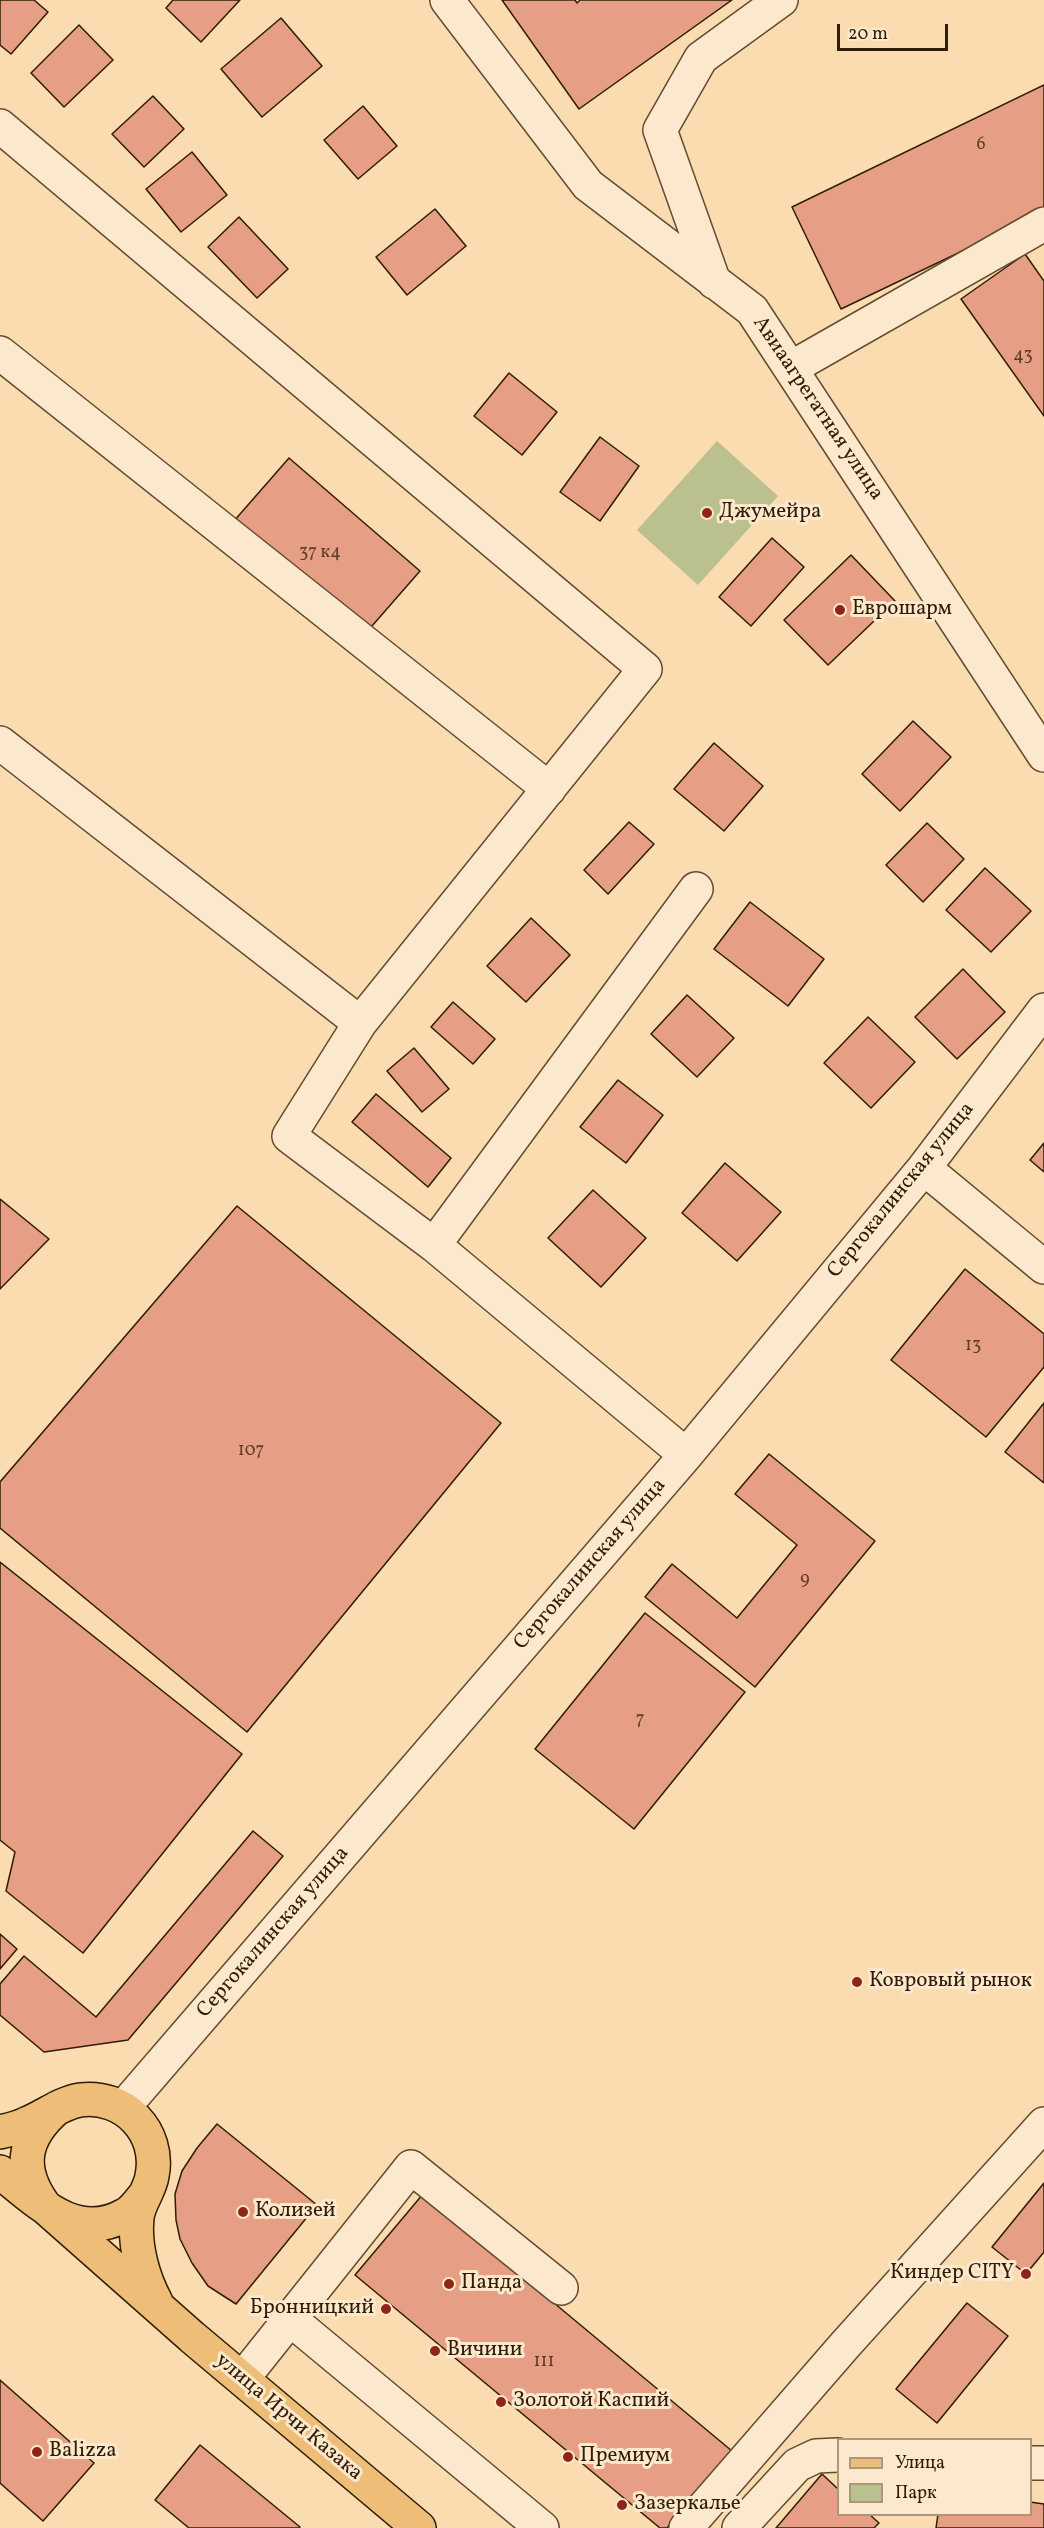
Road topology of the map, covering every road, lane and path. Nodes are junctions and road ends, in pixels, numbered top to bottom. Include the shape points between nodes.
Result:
1 (447, 0) edge
2 (782, 0) edge
3 (0, 126) edge
4 (1044, 224) edge
5 (714, 282) junction
6 (0, 353) edge
7 (791, 368) junction
8 (0, 743) edge
9 (1044, 755) edge
10 (549, 789) junction
11 (696, 889) dead end
12 (1044, 1010) edge
13 (360, 1023) junction
14 (924, 1168) junction
15 (434, 1245) junction
16 (1044, 1267) edge
17 (686, 1455) junction
18 (57, 2108) junction
19 (123, 2108) junction
20 (1044, 2124) edge
21 (0, 2132) edge
22 (0, 2172) edge
23 (144, 2196) junction
24 (46, 2208) junction
25 (561, 2288) dead end
26 (159, 2306) junction
27 (290, 2319) junction
28 (243, 2378) junction
29 (837, 2455) edge
30 (419, 2528) edge
31 (542, 2528) edge
32 (686, 2528) edge
33 (739, 2528) edge

1 - 5 street, Авиаагрегатная улица via 588,185
2 - 5 street via 701,58 660,130
3 - 10 street via 645,669
4 - 7 street
5 - 7 street, Авиаагрегатная улица via 752,310
6 - 10 street
7 - 9 street, Авиаагрегатная улица
8 - 13 street
10 - 13 street
11 - 15 street
12 - 14 street, Сергокалинская улица
13 - 15 street via 289,1136
14 - 16 street
14 - 17 street, Сергокалинская улица
15 - 17 street
17 - 19 street, Сергокалинская улица
18 - 19 main road via 79,2100 102,2100
18 - 21 main road via 25,2125
18 - 24 main road via 42,2121 27,2156 34,2193
19 - 23 main road via 138,2121 152,2148 152,2177
20 - 32 street
22 - 24 main road
23 - 24 main road via 127,2214 104,2224 79,2225
23 - 26 main road via 137,2216 137,2240 148,2287
24 - 26 main road, улица Ирчи Казака
25 - 27 street via 411,2167
26 - 28 main road, улица Ирчи Казака
27 - 28 street
27 - 31 street
28 - 30 main road, улица Ирчи Казака
29 - 33 street via 816,2456 797,2465

